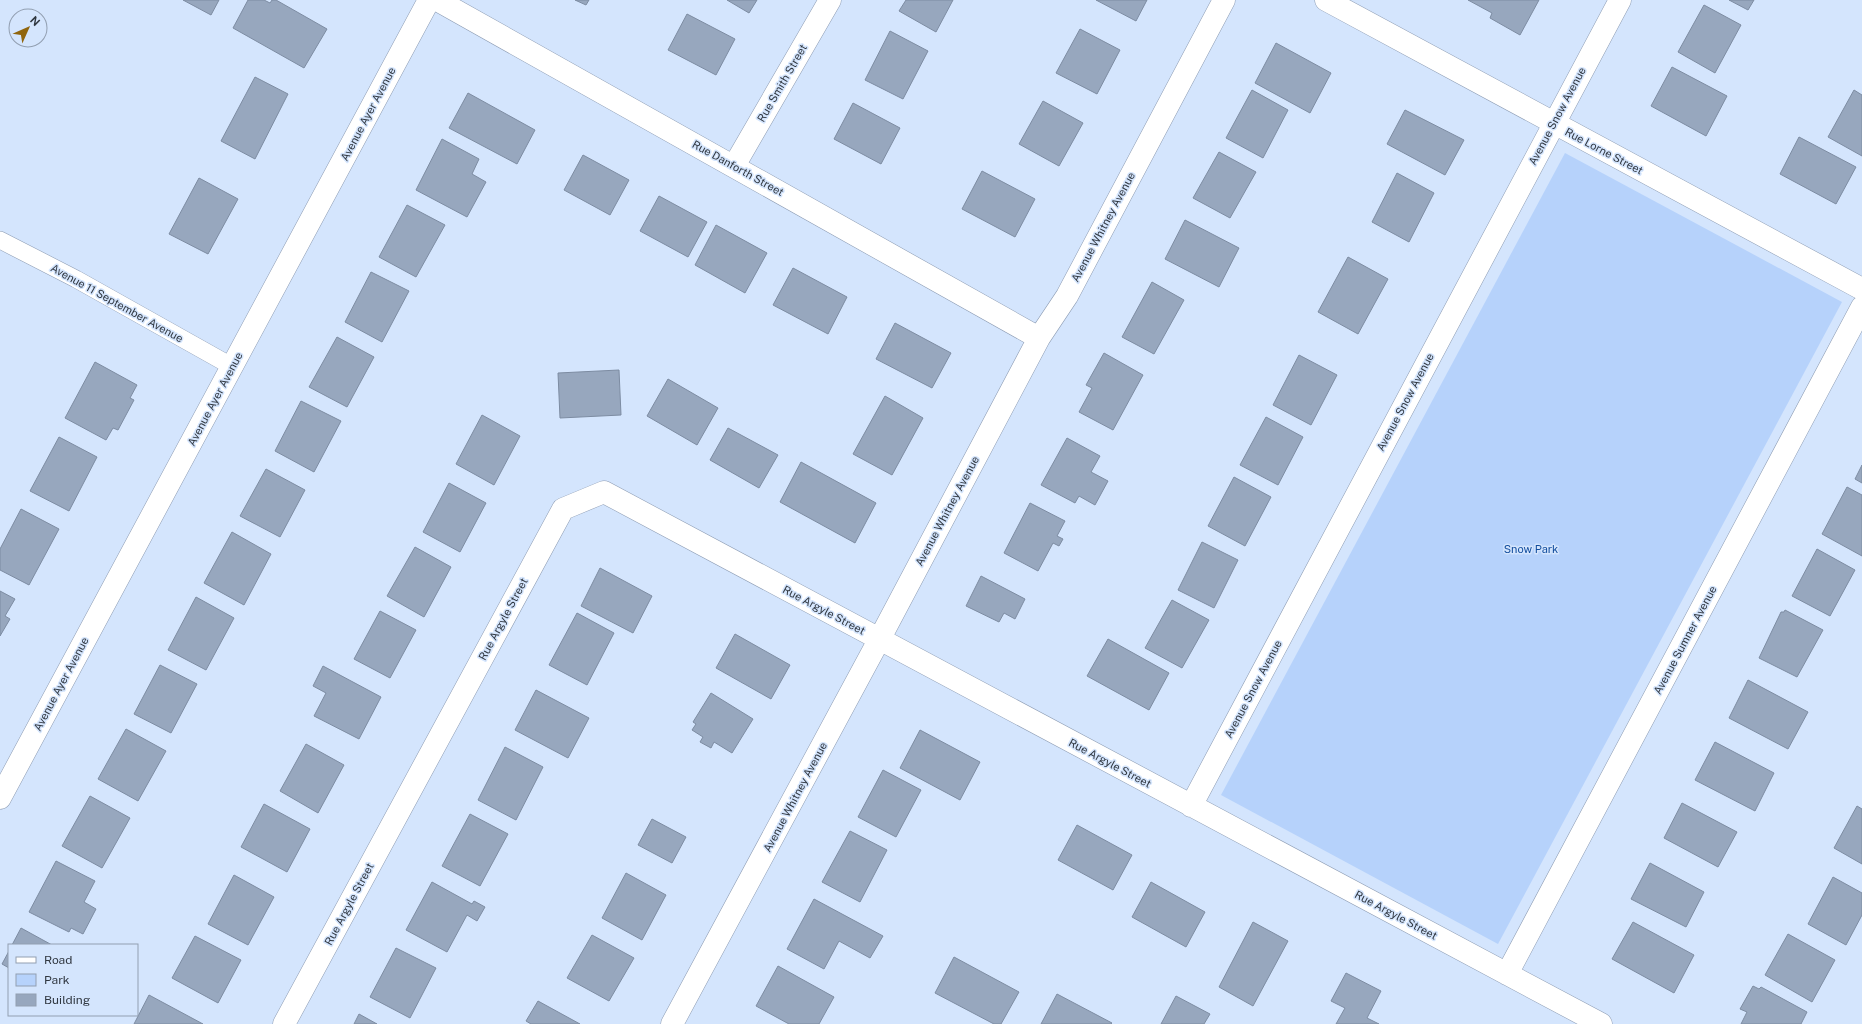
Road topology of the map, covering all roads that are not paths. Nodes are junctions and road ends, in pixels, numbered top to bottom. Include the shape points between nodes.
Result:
1 (429, 0) edge
2 (437, 0) edge
3 (830, 0) edge
4 (1224, 0) edge
5 (1326, 0) edge
6 (1620, 0) edge
7 (1553, 124) junction
8 (734, 166) junction
9 (0, 240) edge
10 (1862, 289) edge
11 (1862, 307) edge
12 (1039, 338) junction
13 (233, 367) junction
14 (880, 640) junction
15 (0, 798) edge
16 (1191, 806) junction
17 (1508, 974) junction
18 (284, 1024) edge
19 (672, 1024) edge
20 (1601, 1024) edge

1 - 13 street, Avenue Ayer Avenue
2 - 8 street, Rue Danforth Street
3 - 8 street, Rue Smith Street
4 - 12 street, Avenue Whitney Avenue via 1067,296
5 - 7 street, Rue Lorne Street
6 - 7 street, Avenue Snow Avenue
7 - 10 street, Rue Lorne Street
7 - 16 street, Avenue Snow Avenue
8 - 12 street, Rue Danforth Street
9 - 13 lane, Avenue 11 September Avenue via 76,279
11 - 17 street, Avenue Sumner Avenue
12 - 14 street, Avenue Whitney Avenue
13 - 15 street, Avenue Ayer Avenue
14 - 16 street, Rue Argyle Street
14 - 18 street, Rue Argyle Street via 604,492 563,509
14 - 19 street, Avenue Whitney Avenue
16 - 17 street, Rue Argyle Street
17 - 20 street, Rue Argyle Street

